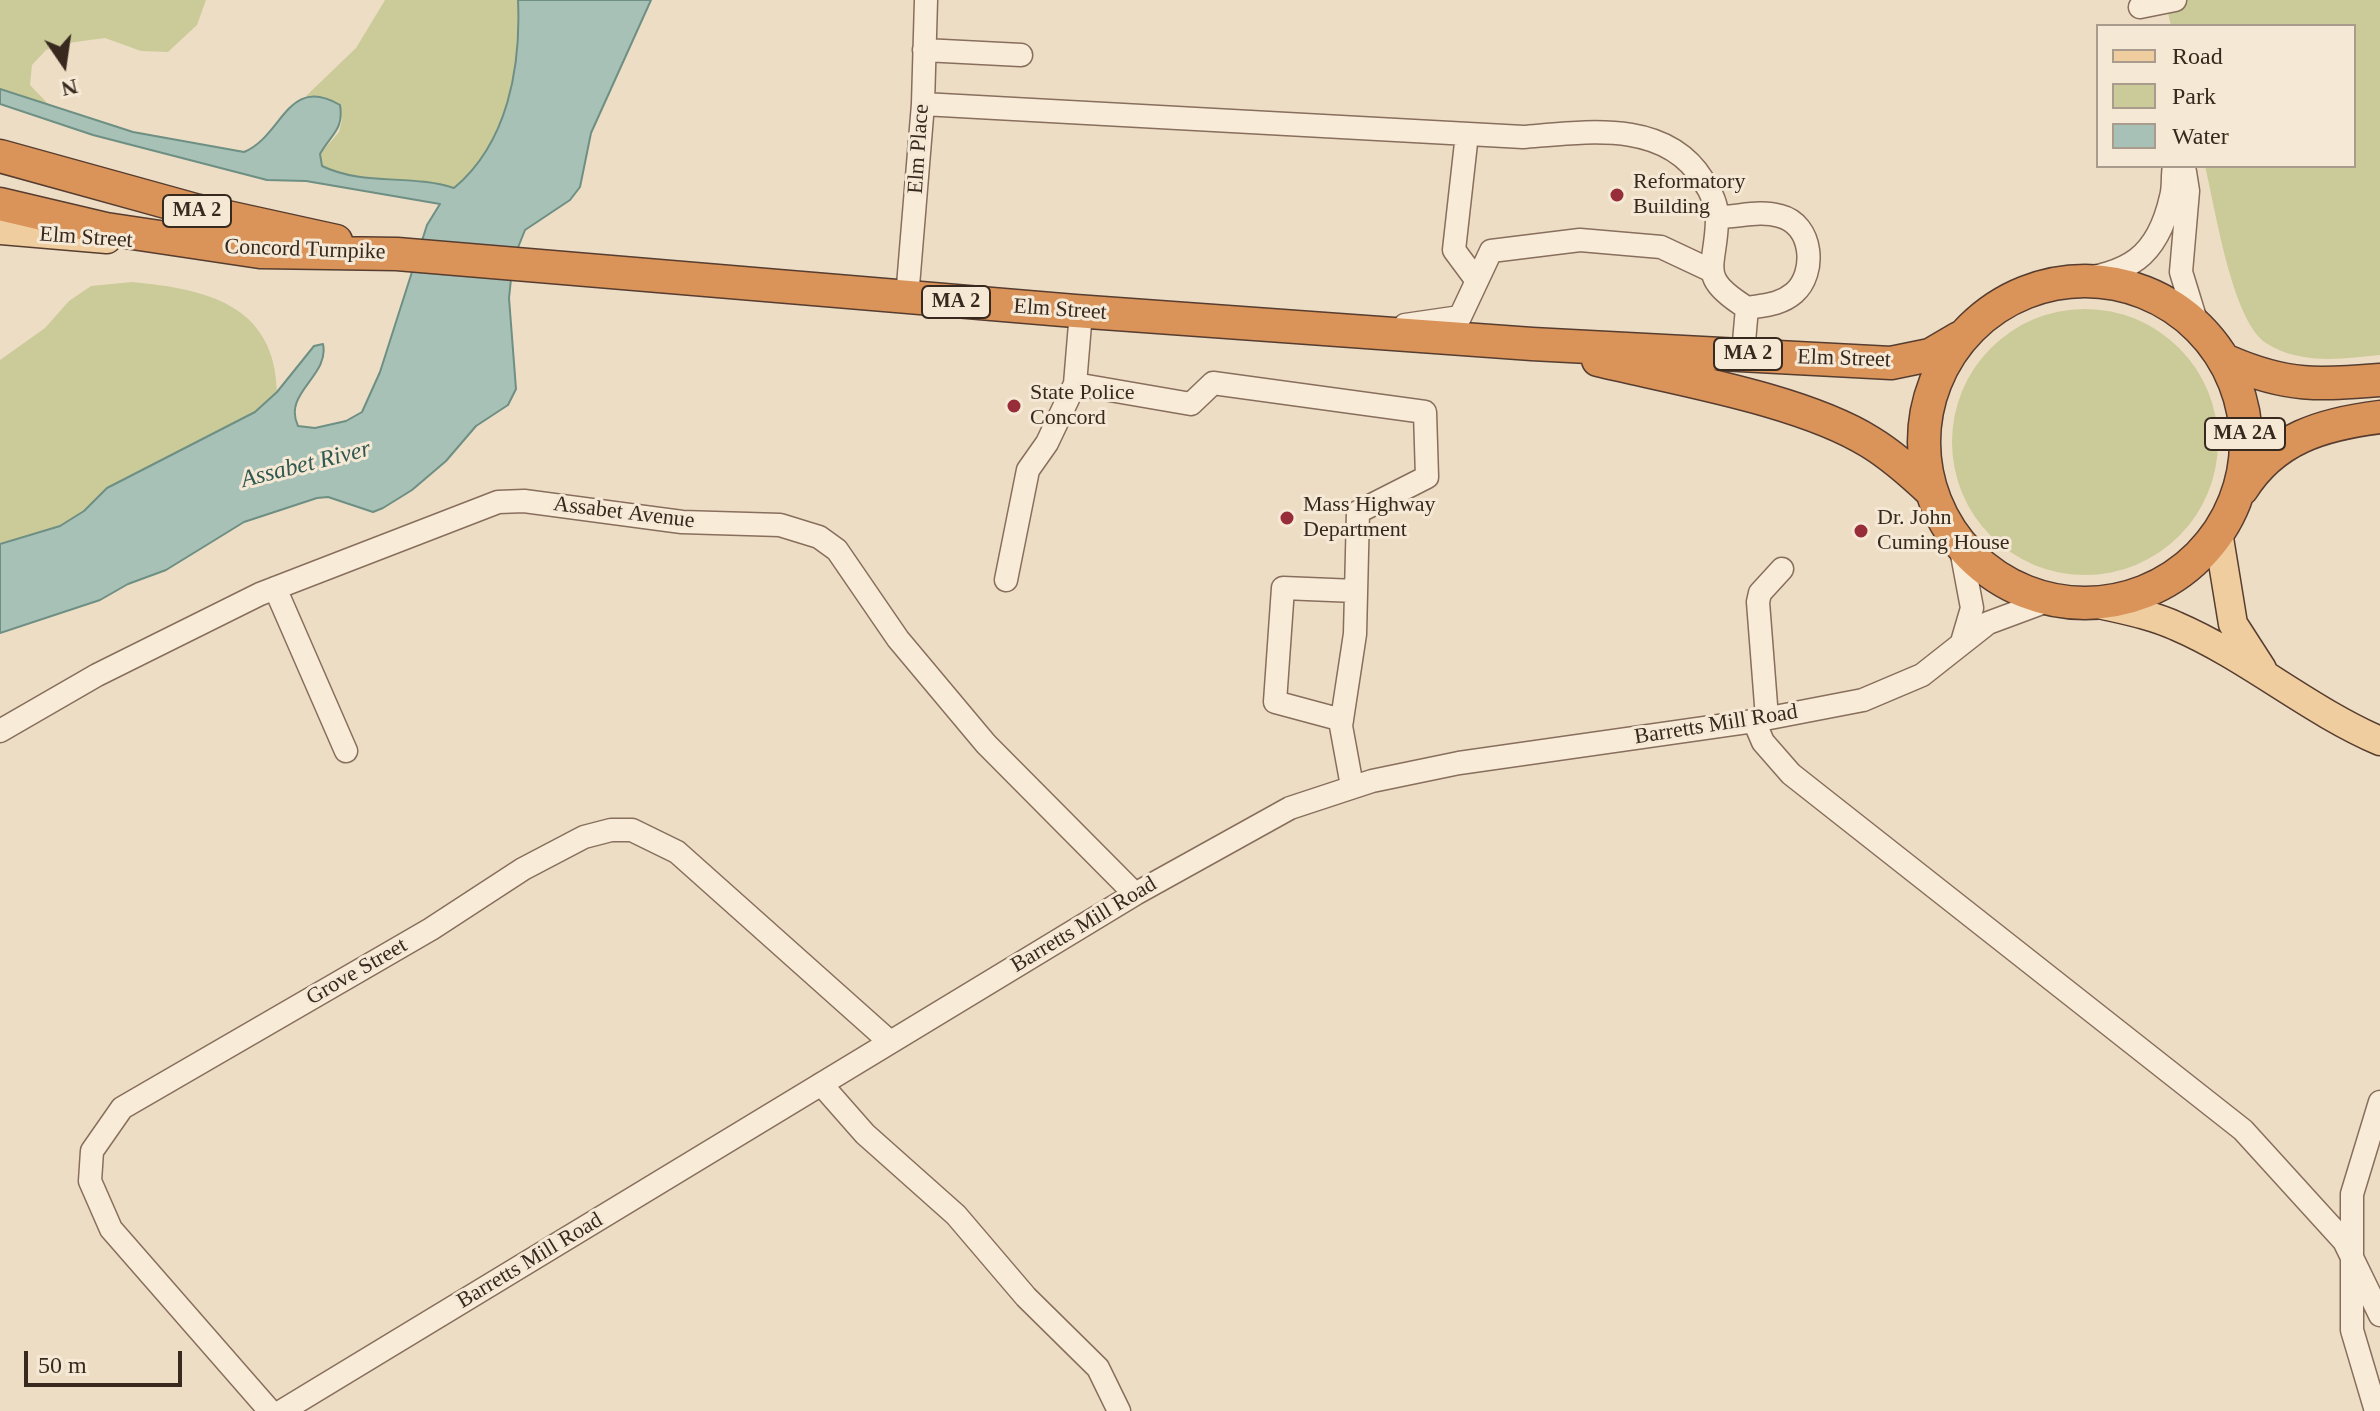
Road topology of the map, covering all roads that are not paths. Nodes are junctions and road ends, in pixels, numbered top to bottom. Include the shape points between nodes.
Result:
1 (926, 0) edge
2 (2175, 0) edge
3 (2141, 11) edge
4 (924, 50) junction
5 (1021, 55) dead end
6 (923, 104) junction
7 (1467, 134) junction
8 (0, 156) edge
9 (2174, 168) edge
10 (2182, 168) edge
11 (0, 204) edge
12 (1718, 217) junction
13 (0, 230) edge
14 (221, 248) junction
15 (397, 254) junction
16 (1710, 270) junction
17 (1477, 281) junction
18 (2070, 281) junction
19 (907, 298) junction
20 (1747, 308) junction
21 (1081, 312) junction
22 (2197, 324) junction
23 (1361, 332) junction
24 (1959, 338) junction
25 (1532, 344) junction
26 (1743, 353) junction
27 (2229, 362) junction
28 (2380, 380) edge
29 (1075, 384) junction
30 (2380, 417) edge
31 (1932, 492) junction
32 (2225, 519) junction
33 (1960, 544) junction
34 (1782, 569) dead end
35 (1006, 580) dead end
36 (275, 588) junction
37 (1356, 591) junction
38 (2050, 600) junction
39 (2099, 604) junction
40 (1962, 642) junction
41 (2283, 689) junction
42 (1342, 720) junction
43 (1760, 720) junction
44 (0, 731) edge
45 (2380, 741) edge
46 (346, 751) dead end
47 (1352, 786) junction
48 (1135, 894) junction
49 (890, 1042) junction
50 (821, 1084) junction
51 (2380, 1102) edge
52 (2352, 1257) junction
53 (2380, 1315) edge
54 (270, 1411) edge
55 (282, 1411) edge
56 (1119, 1411) edge
57 (2376, 1411) edge

1 - 4 street, Elm Place
2 - 3 street
4 - 5 street
4 - 6 street, Elm Place
6 - 7 street
6 - 19 street, Elm Place
7 - 12 street via 1644,136 1672,146 1696,169 1713,195
7 - 17 street via 1454,250
8 - 15 highway, Concord Turnpike / MA 2 via 195,210
9 - 18 street via 2166,214 2145,253 2111,276
10 - 22 street via 2188,191 2181,272
11 - 14 highway, Concord Turnpike / MA 2
12 - 16 street
12 - 20 street via 1783,216 1808,246 1810,262 1795,292 1776,304
13 - 14 main road, Elm Street
14 - 15 highway, Concord Turnpike / MA 2
15 - 19 highway, Elm Street / MA 2
16 - 17 street via 1661,247 1580,240 1491,251
16 - 20 street via 1722,291
17 - 23 street via 1460,317
18 - 22 highway, MA 2 via 2142,292
18 - 24 highway, MA 2 via 2003,302
19 - 21 highway, Elm Street / MA 2
20 - 26 street
21 - 23 highway, Elm Street / MA 2
21 - 29 street
22 - 27 highway, MA 2
23 - 25 highway, Elm Street / MA 2
24 - 26 highway, Elm Street / MA 2 via 1930,355 1891,363
24 - 31 highway via 1928,409
25 - 26 highway, Elm Street / MA 2
25 - 31 highway, Elm Street / MA 2 via 1811,416 1868,440
27 - 28 highway, MA 2 via 2277,381
27 - 32 highway, MA 2A via 2246,447
29 - 35 street via 1028,470
29 - 37 street via 1191,404 1213,383 1425,412 1427,477 1358,512
30 - 32 highway, MA 2 via 2326,426 2286,442 2266,457
31 - 33 highway, MA 2
32 - 39 highway, MA 2 via 2209,547 2177,577 2133,598
32 - 41 main road, MA 2A via 2233,624 2251,656
33 - 38 highway, MA 2 via 1996,577
33 - 40 street via 1972,608
34 - 43 street via 1758,602
36 - 44 street, Assabet Avenue via 172,636
36 - 46 street
36 - 48 street, Assabet Avenue via 498,502 799,529 837,550 898,639 986,744
37 - 42 street
37 - 42 street via 1283,588 1275,702
38 - 39 highway, MA 2
38 - 40 street, Barretts Mill Road via 1997,619
39 - 41 main road, MA 2A via 2176,626
40 - 43 street, Barretts Mill Road via 1922,675 1884,693
41 - 45 main road, MA 2A
42 - 47 street
43 - 47 street, Barretts Mill Road via 1459,763
43 - 52 street via 1763,742 1791,774 2243,1130 2344,1241
47 - 48 street, Barretts Mill Road via 1254,824
48 - 49 street, Barretts Mill Road
49 - 50 street, Barretts Mill Road
49 - 54 street, Grove Street via 677,852 632,830 584,837 523,869 431,929 122,1108 92,1151 90,1181 111,1229
50 - 55 street, Barretts Mill Road
50 - 56 street via 865,1134 956,1215 1026,1297 1098,1368
51 - 52 street via 2352,1194
52 - 53 street
52 - 57 street via 2352,1330

